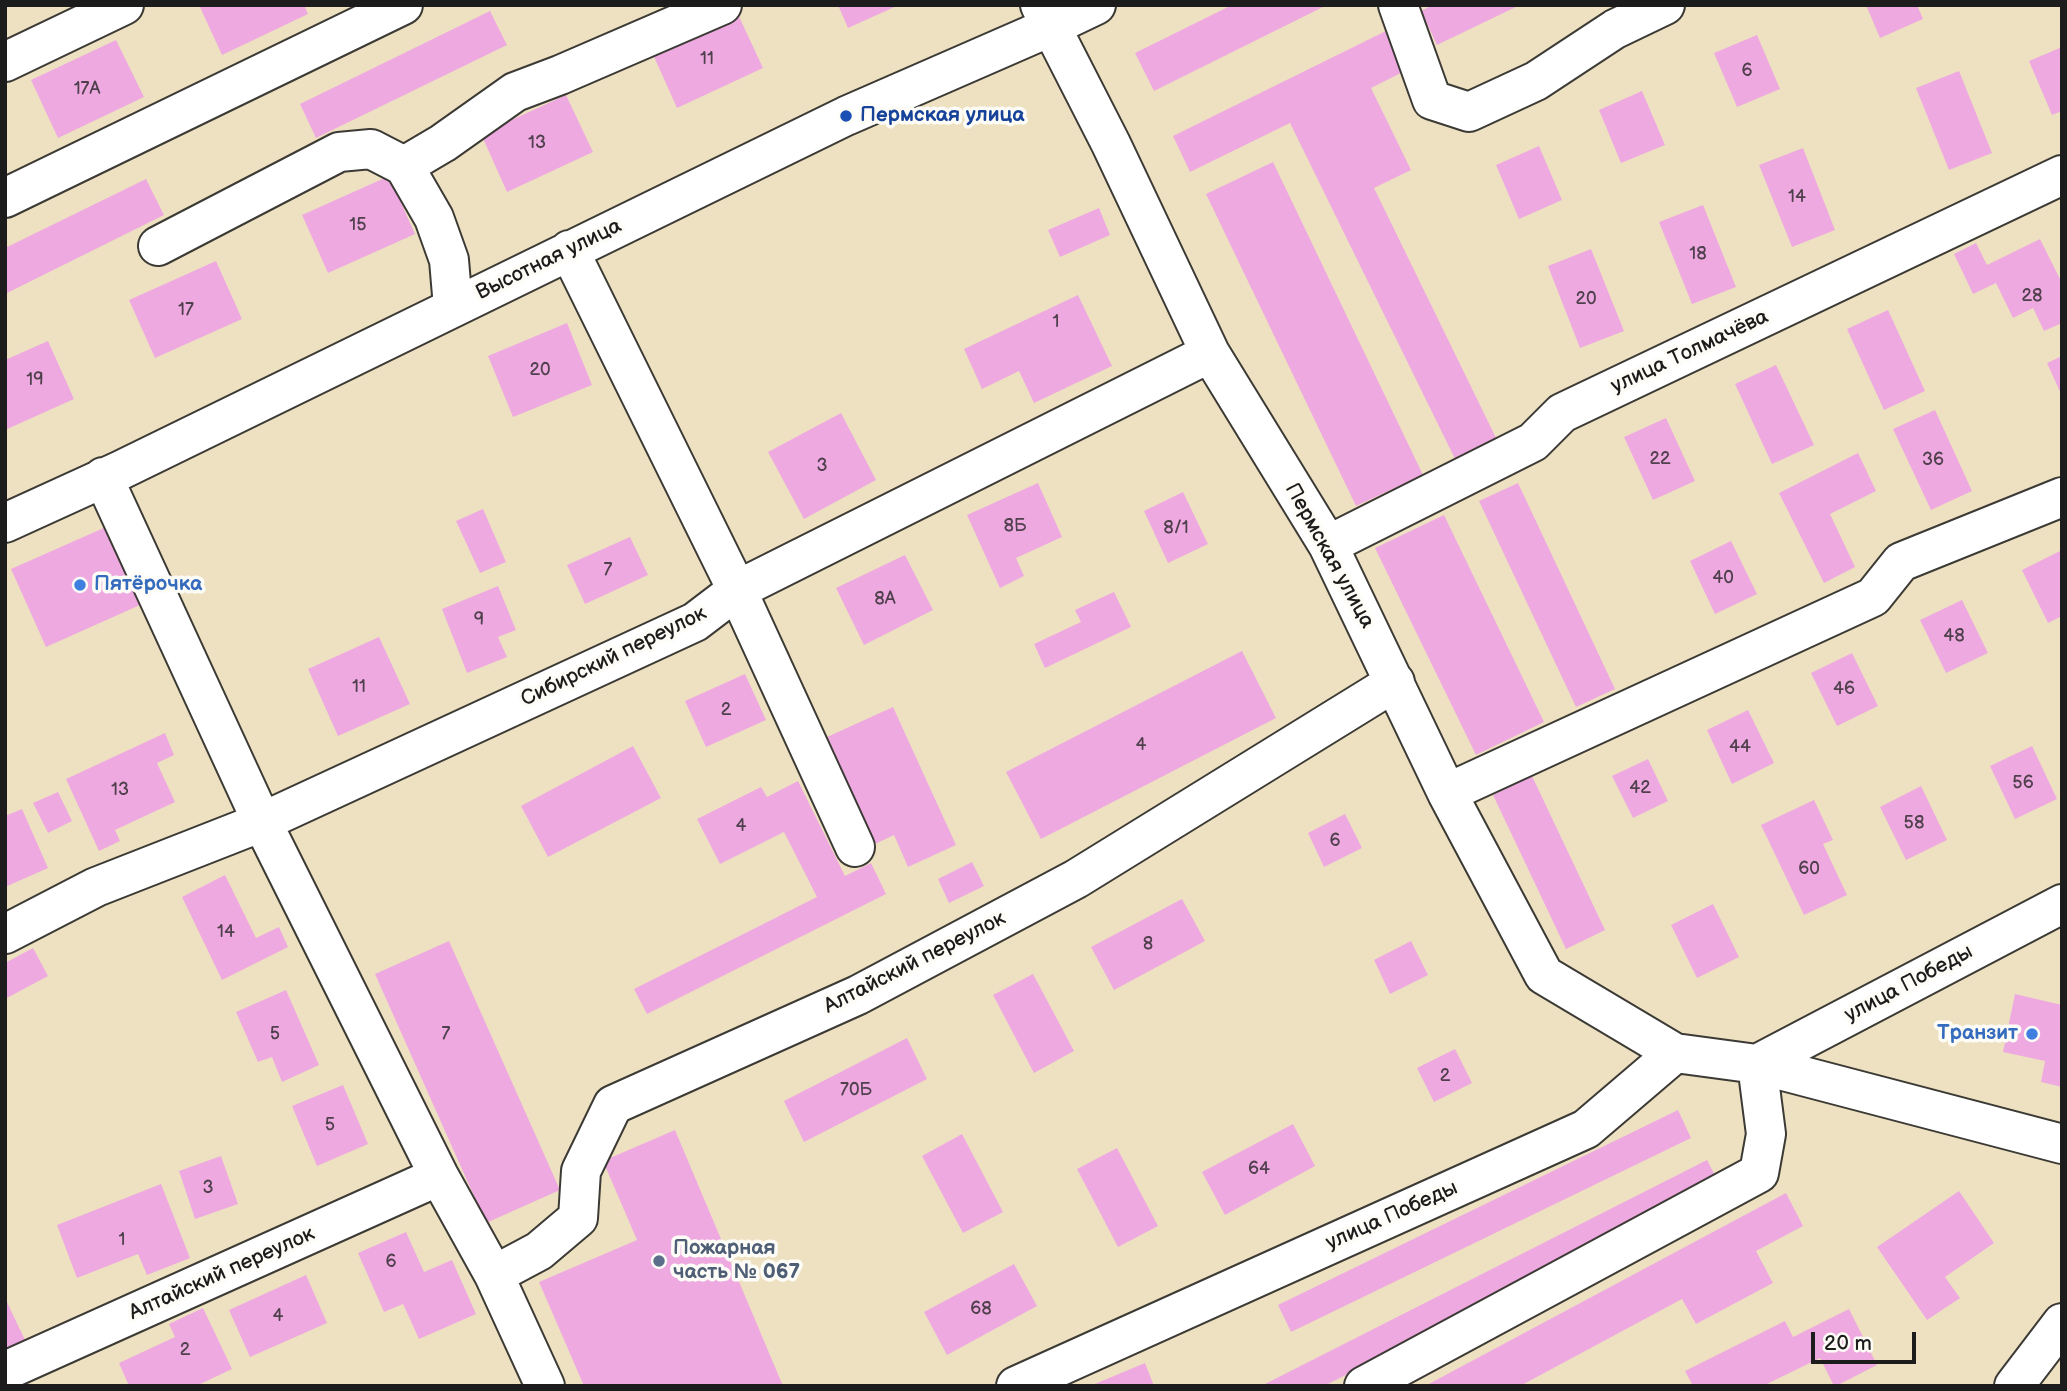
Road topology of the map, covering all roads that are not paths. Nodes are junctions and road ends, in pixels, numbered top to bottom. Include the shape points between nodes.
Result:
1 (124, 5) edge
2 (403, 5) edge
3 (722, 5) edge
4 (1096, 5) edge
5 (1398, 5) edge
6 (1665, 5) edge
7 (1045, 16) edge
8 (5, 62) edge
9 (404, 166) junction
10 (2062, 175) edge
11 (5, 198) edge
12 (158, 246) dead end
13 (569, 250) junction
14 (453, 307) junction
15 (1210, 353) junction
16 (103, 477) junction
17 (2062, 497) edge
18 (5, 523) edge
19 (1328, 545) junction
20 (737, 590) junction
21 (1395, 682) junction
22 (1447, 793) junction
23 (262, 822) junction
24 (855, 847) dead end
25 (2062, 904) edge
26 (5, 934) edge
27 (1675, 1053) junction
28 (1757, 1064) junction
29 (2062, 1144) edge
30 (439, 1176) junction
31 (494, 1275) junction
32 (2062, 1323) edge
33 (5, 1371) edge
34 (545, 1386) edge
35 (1016, 1386) edge
36 (1364, 1386) edge
37 (2014, 1386) edge

1 - 8 street
2 - 11 street
3 - 9 street via 515,92
4 - 7 street, Высотная улица
5 - 6 street via 1432,100 1469,112 1536,81 1615,29
7 - 13 street, Высотная улица
7 - 15 street, Пермская улица
9 - 12 street via 371,149 339,152
9 - 14 street via 434,218 449,260
10 - 19 street, улица Толмачёва via 1562,413 1533,442
13 - 14 street, Высотная улица
13 - 20 street
14 - 16 street, Высотная улица
15 - 19 street, Пермская улица
15 - 20 street, Сибирский переулок
16 - 18 street, Высотная улица
16 - 23 street
17 - 22 street via 1901,562 1873,597
19 - 21 street, Пермская улица
20 - 23 street, Сибирский переулок via 695,622
20 - 24 street
21 - 22 street, Пермская улица
21 - 31 street, Алтайский переулок via 1076,879 858,995 613,1105 581,1171 578,1218 539,1251
22 - 27 street, Пермская улица via 1544,975
23 - 26 street, Сибирский переулок via 96,887
23 - 30 street
25 - 28 street, улица Победы
27 - 28 street
27 - 35 street, улица Победы via 1586,1129
28 - 29 street
28 - 36 street via 1766,1134 1759,1173
30 - 31 street
30 - 33 street, Алтайский переулок
31 - 34 street
32 - 37 street

